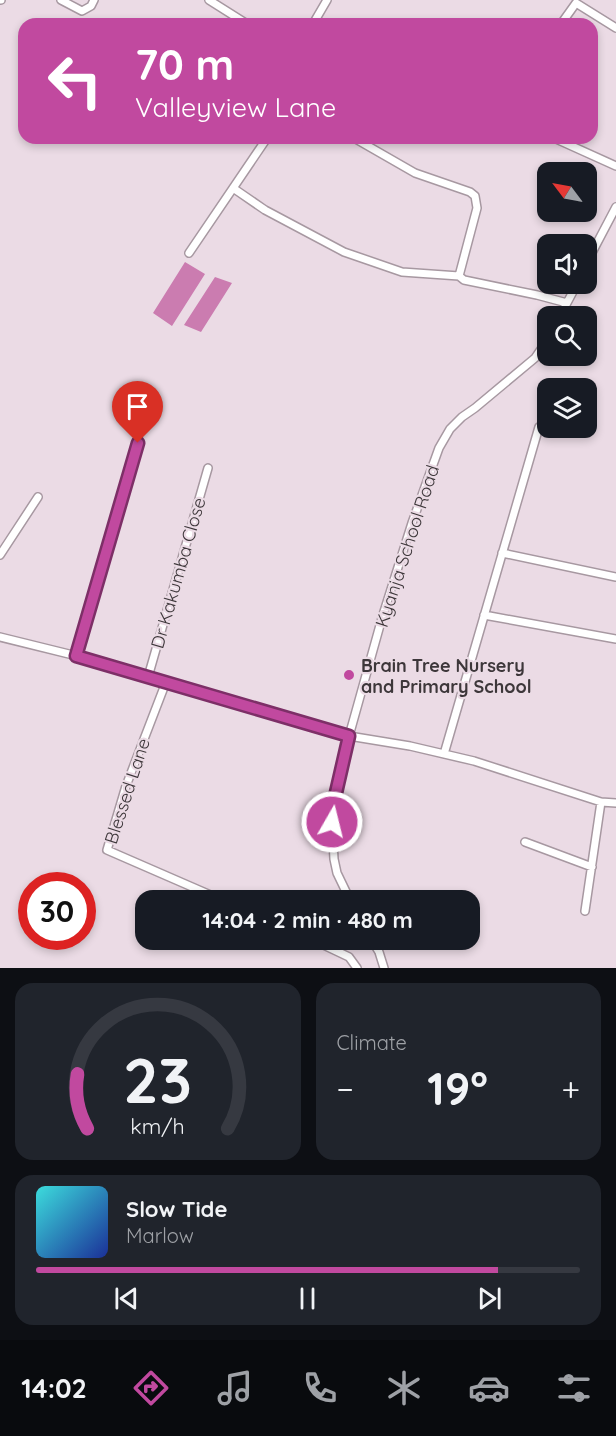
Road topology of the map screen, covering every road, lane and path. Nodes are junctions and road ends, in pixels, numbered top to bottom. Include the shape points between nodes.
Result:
1 (61, 0) edge
2 (94, 0) edge
3 (209, 0) edge
4 (327, 0) edge
5 (238, 18) edge
6 (316, 18) edge
7 (565, 18) edge
8 (616, 28) edge
9 (263, 144) edge
10 (365, 144) edge
11 (567, 144) edge
12 (616, 166) edge
13 (233, 188) junction
14 (616, 207) edge
15 (597, 243) edge
16 (189, 253) dead end
17 (459, 276) junction
18 (572, 294) edge
19 (567, 303) junction
20 (565, 306) edge
21 (537, 355) edge
22 (537, 434) edge
23 (138, 443) dead end
24 (208, 468) dead end
25 (38, 497) dead end
26 (502, 553) junction
27 (0, 555) edge
28 (616, 577) edge
29 (484, 615) junction
30 (0, 637) edge
31 (616, 639) edge
32 (76, 656) junction
33 (148, 677) junction
34 (166, 682) junction
35 (349, 736) junction
36 (444, 754) junction
37 (601, 802) junction
38 (616, 803) edge
39 (525, 842) dead end
40 (592, 867) junction
41 (199, 890) edge
42 (346, 890) edge
43 (585, 911) dead end
44 (334, 950) edge
45 (378, 950) edge
46 (357, 968) edge
47 (384, 968) edge

1 - 2 street via 82,11
3 - 5 street
4 - 6 street
7 - 8 street via 576,3
9 - 13 street
10 - 17 street via 416,173 475,196 477,208
11 - 12 street
13 - 16 street
13 - 17 street via 344,252 402,272
14 - 15 street
17 - 19 street
18 - 19 street
19 - 20 street
21 - 35 street, Kyanja School Road via 446,434 412,523
22 - 26 street
23 - 32 street
24 - 33 street, Dr Kakumba Close
25 - 27 street
26 - 28 street
26 - 29 street
29 - 31 street
29 - 36 street
30 - 32 street
32 - 33 street
33 - 34 street
34 - 35 street
34 - 41 street, Blessed Lane via 106,850
35 - 36 street
35 - 42 street, Kyanja School Road via 332,822 334,859
36 - 37 street
37 - 38 street
37 - 40 street
39 - 40 street
40 - 43 street
44 - 46 street via 349,957
45 - 47 street

